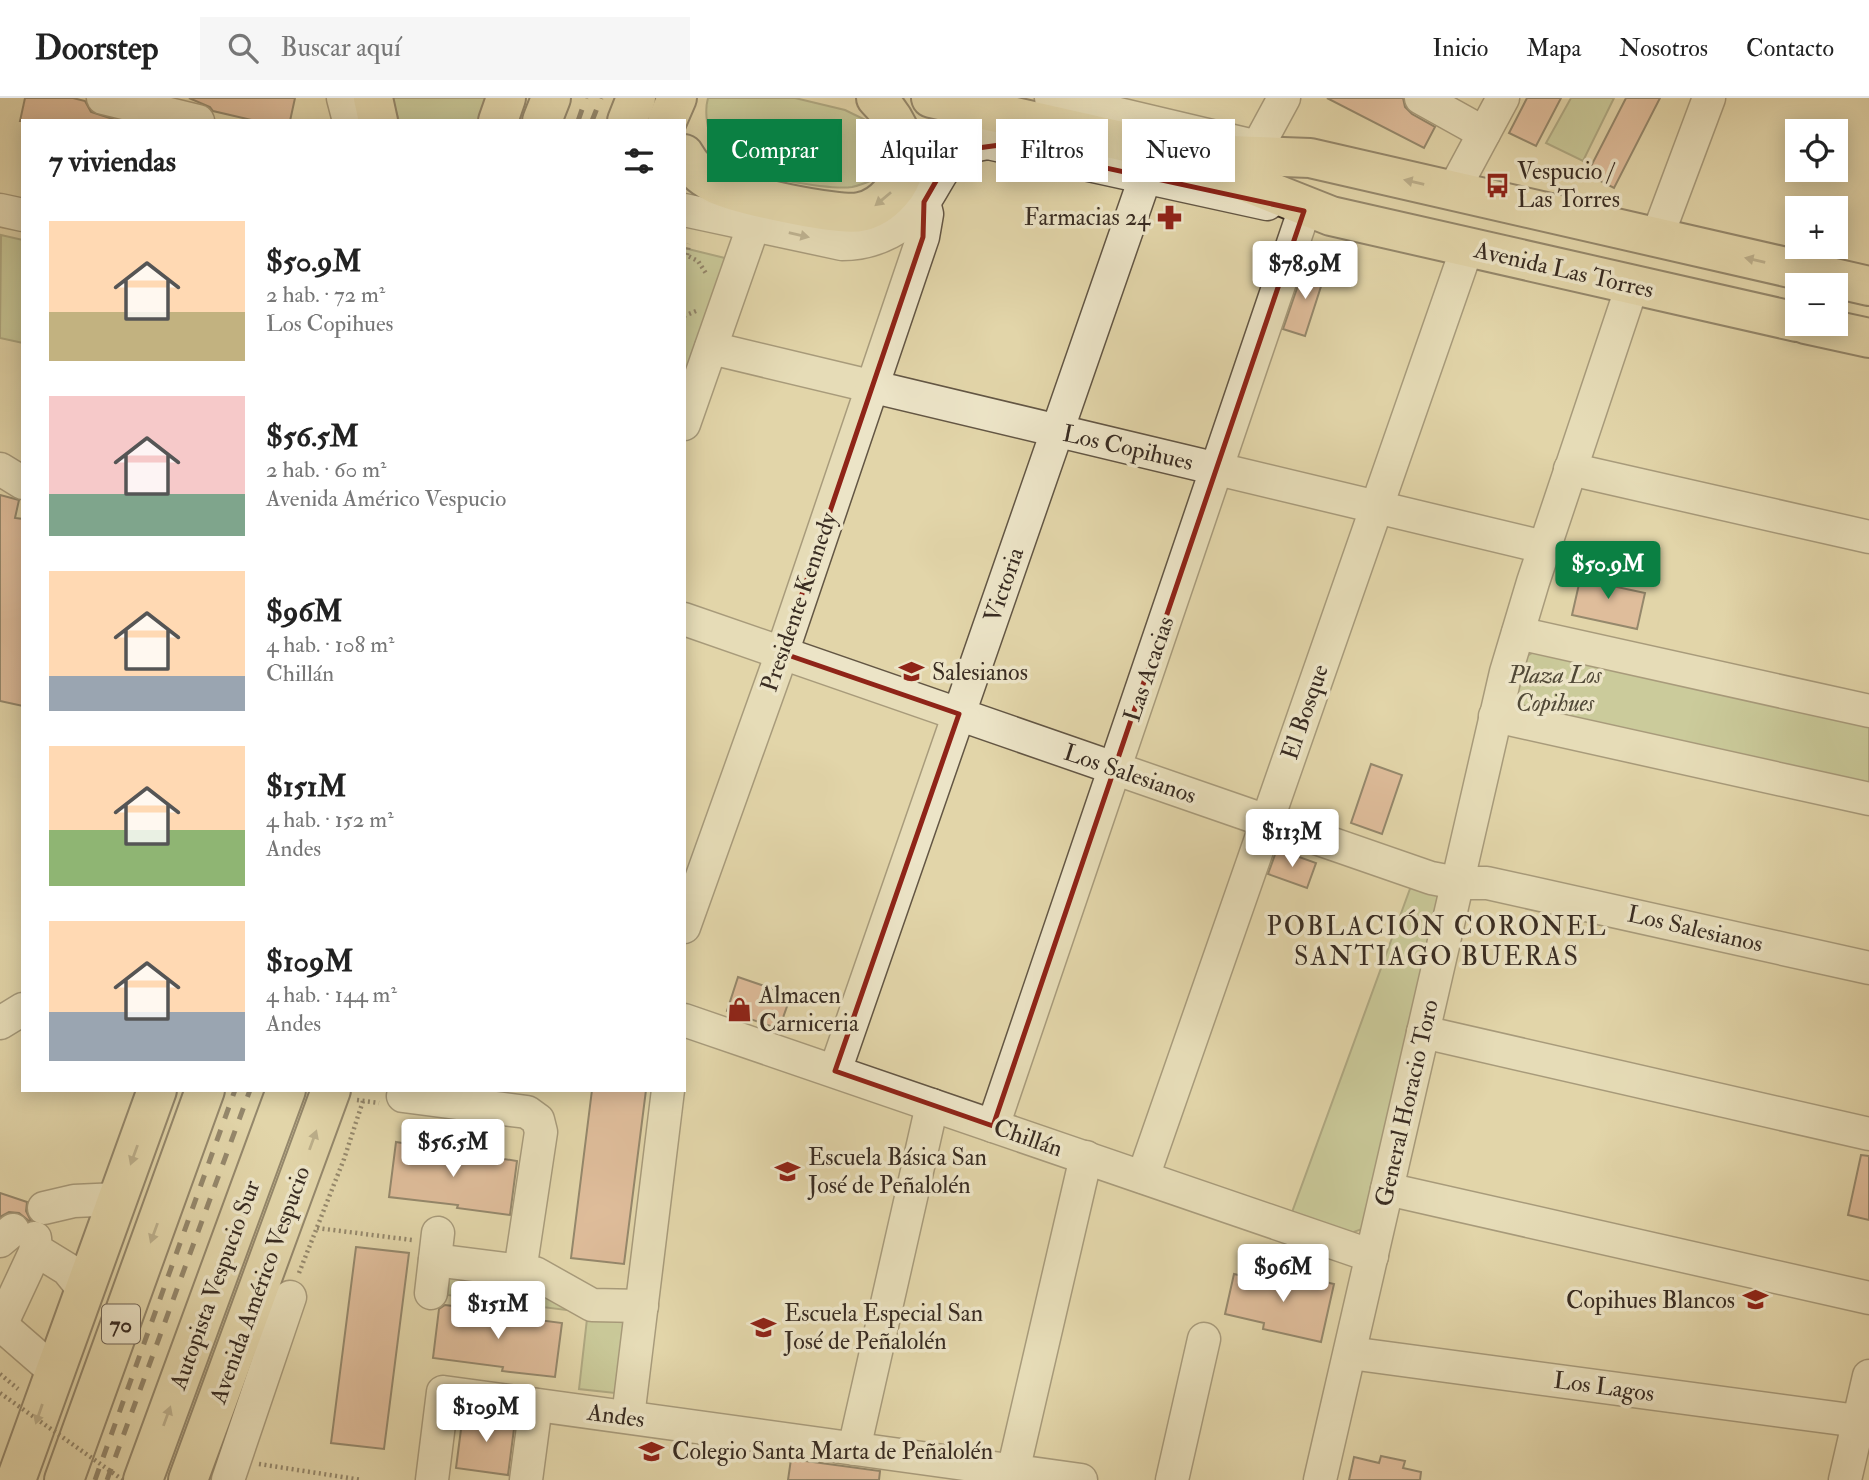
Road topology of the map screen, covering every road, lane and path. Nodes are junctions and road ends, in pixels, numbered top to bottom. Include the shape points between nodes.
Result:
1 (103, 98) edge
2 (343, 98) edge
3 (373, 98) edge
4 (506, 98) edge
5 (551, 98) edge
6 (636, 98) edge
7 (876, 98) edge
8 (931, 98) edge
9 (1051, 98) edge
10 (1284, 98) edge
11 (1421, 98) edge
12 (1503, 98) edge
13 (1709, 98) edge
14 (190, 119) edge
15 (348, 119) edge
16 (378, 119) edge
17 (499, 119) edge
18 (543, 119) edge
19 (628, 119) edge
20 (1484, 133) junction
21 (1258, 146) junction
22 (1122, 154) edge
23 (686, 157) edge
24 (1310, 159) junction
25 (1122, 161) edge
26 (1235, 162) edge
27 (1152, 182) edge
28 (1213, 182) edge
29 (1453, 191) junction
30 (924, 202) junction
31 (0, 210) edge
32 (686, 210) edge
33 (1317, 214) junction
34 (21, 215) edge
35 (754, 224) junction
36 (1656, 237) junction
37 (690, 244) dead end
38 (853, 244) junction
39 (1467, 248) junction
40 (686, 255) edge
41 (909, 275) junction
42 (709, 283) dead end
43 (1869, 286) edge
44 (1640, 288) junction
45 (701, 306) dead end
46 (686, 315) edge
47 (1785, 319) edge
48 (1848, 333) edge
49 (1869, 338) edge
50 (711, 348) junction
51 (872, 387) junction
52 (686, 418) edge
53 (1058, 431) junction
54 (0, 469) edge
55 (1217, 469) junction
56 (1570, 469) junction
57 (21, 482) edge
58 (1376, 507) junction
59 (1869, 537) edge
60 (1544, 547) junction
61 (686, 620) edge
62 (1518, 633) junction
63 (782, 653) junction
64 (1869, 711) edge
65 (959, 714) junction
66 (1495, 716) junction
67 (1115, 768) junction
68 (1869, 799) edge
69 (1267, 821) junction
70 (1457, 883) junction
71 (686, 921) edge
72 (1869, 968) edge
73 (21, 1010) edge
74 (686, 1021) edge
75 (0, 1023) edge
76 (1423, 1032) junction
77 (835, 1071) junction
78 (156, 1092) edge
79 (197, 1092) edge
80 (204, 1092) edge
81 (287, 1092) edge
82 (668, 1092) edge
83 (347, 1096) edge
84 (403, 1096) dead end
85 (932, 1105) junction
86 (993, 1126) junction
87 (1869, 1134) edge
88 (1086, 1157) junction
89 (177, 1169) junction
90 (1143, 1177) junction
91 (1387, 1189) junction
92 (118, 1199) junction
93 (44, 1208) dead end
94 (317, 1228) junction
95 (21, 1240) edge
96 (437, 1245) junction
97 (1372, 1256) junction
98 (520, 1271) junction
99 (85, 1290) junction
100 (431, 1293) dead end
101 (290, 1297) joint
102 (1869, 1298) edge
103 (642, 1306) junction
104 (1, 1324) edge
105 (1204, 1339) dead end
106 (1350, 1353) junction
107 (54, 1371) junction
108 (0, 1374) edge
109 (1869, 1376) edge
110 (20, 1390) dead end
111 (0, 1393) edge
112 (536, 1405) junction
113 (628, 1417) junction
114 (1860, 1441) edge
115 (854, 1449) junction
116 (232, 1470) edge
117 (1012, 1475) edge
118 (16, 1480) edge
119 (64, 1480) edge
120 (123, 1480) edge
121 (143, 1480) edge
122 (188, 1480) edge
123 (362, 1480) edge
124 (432, 1480) edge
125 (526, 1480) edge
126 (1081, 1480) edge
127 (1172, 1480) edge
128 (1320, 1480) edge
129 (1845, 1480) edge

1 - 14 street
2 - 15 street
3 - 16 main road
4 - 17 main road
5 - 18 main road
6 - 19 main road
7 -> 23 main road via 900,131 905,158 895,188 881,202 860,212 837,213 729,190 699,174
8 - 22 main road, Avenida Las Torres
9 - 21 street, Avenida Las Torres
10 - 21 street
11 - 20 street
12 - 20 street
13 - 36 street
20 - 29 street
21 - 24 street, Avenida Las Torres
24 - 26 main road, Avenida Las Torres
29 -> 24 main road, Avenida Las Torres
25 - 30 street, Avenida Las Torres via 988,144 963,150 948,162
27 - 53 street, Victoria
28 - 33 main road, Avenida Las Torres
29 - 36 main road, Avenida Las Torres
30 - 38 street, Avenida Las Torres via 890,233
30 - 41 street, Presidente Kennedy via 925,229
31 - 34 street
32 - 35 street, Avenida Las Torres
33 - 39 main road, Avenida Las Torres
33 - 55 street, Las Acacias
35 -> 38 street, Avenida Las Torres
35 - 50 street
43 -> 36 main road, Avenida Las Torres
36 - 44 main road via 1633,250 1630,259 1629,268
37 - 40 path
38 - 41 street
39 - 44 main road, Avenida Las Torres
39 - 58 street, El Bosque
40 - 42 path via 702,266
41 - 51 street, Presidente Kennedy
44 - 47 main road, Avenida Las Torres
44 - 56 street, General Horacio Toro
45 - 46 path
48 - 49 main road
50 - 51 street, Los Copihues
50 - 52 street
51 - 53 street, Los Copihues
51 - 63 street, Presidente Kennedy
53 - 55 street, Los Copihues
53 - 65 street, Victoria
54 - 57 street
55 - 58 street, Los Copihues
55 - 67 street, Las Acacias
56 - 59 street
56 - 60 street, General Horacio Toro
58 - 60 street, Los Copihues
58 - 69 street, El Bosque
60 - 62 street, General Horacio Toro
61 - 63 street, Los Salesianos
62 - 64 street
62 - 66 street, General Horacio Toro
63 - 65 street, Los Salesianos
63 - 71 street, Presidente Kennedy
65 - 67 street, Los Salesianos
65 - 77 street, Victoria
66 - 68 street
66 - 70 street, General Horacio Toro
67 - 69 street, Los Salesianos
67 - 86 street, Las Acacias
69 - 70 street, Los Salesianos
69 - 90 street, El Bosque
70 - 72 street, Los Salesianos via 1488,883
70 - 76 street, General Horacio Toro
73 - 75 street
74 - 77 street, Chillán
76 - 87 street
76 - 91 street, General Horacio Toro
77 - 85 street, Chillán
78 -> 92 main road
79 - 89 main road
80 - 89 main road, 70
121 -> 81 main road, Autopista Vespucio Sur
82 - 103 street
83 - 94 path via 344,1159
122 -> 83 main road, Avenida Américo Vespucio
84 - 98 street via 527,1112 538,1120 541,1132
85 - 86 street, Chillán
85 - 115 street
86 - 88 street, Chillán
88 - 90 street, Chillán
88 - 117 street
89 -> 119 main road, 70
90 - 97 street, Chillán
91 - 97 street, General Horacio Toro
91 - 102 street
92 - 93 street
92 - 99 main road
94 - 96 path
94 - 101 path
95 - 99 street via 67,1269
95 - 104 street
96 - 98 street
96 - 100 street
97 - 106 street, General Horacio Toro
98 - 103 street via 535,1273 592,1305
99 - 107 main road
101 - 116 street
103 - 113 street
104 - 107 street
105 - 127 street
106 - 114 street, Los Lagos
106 - 128 street, General Horacio Toro
107 -> 118 main road
108 - 110 path
109 - 114 street
111 - 120 path, bridge
112 - 113 street, Andes
112 - 124 street, Andes via 443,1391
112 - 125 street
113 - 115 street, Andes
114 - 129 street
115 - 117 street, Andes
116 - 123 path
117 - 126 street, Andes

